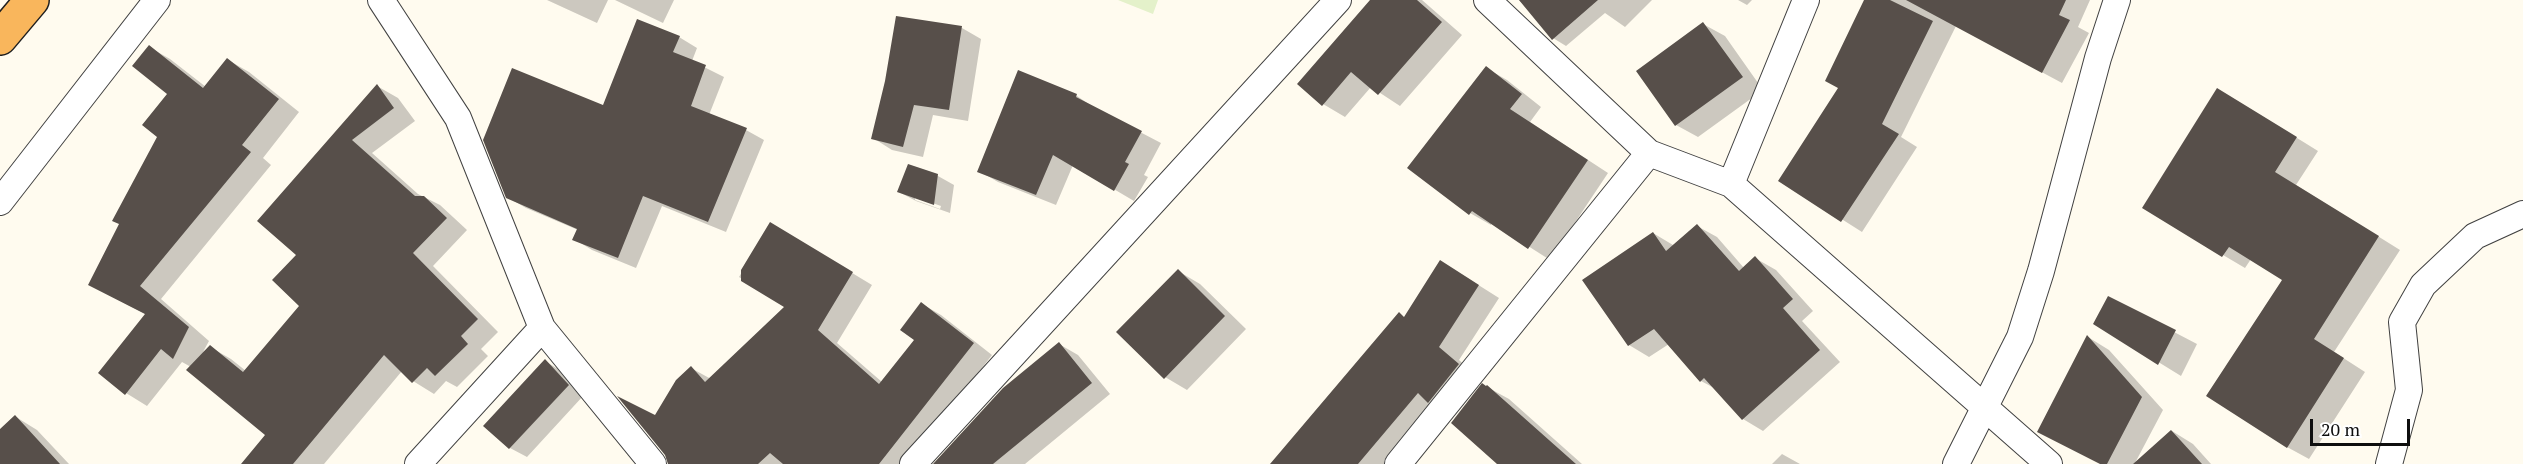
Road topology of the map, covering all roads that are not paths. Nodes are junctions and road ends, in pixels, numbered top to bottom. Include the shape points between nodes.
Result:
1 (32, 0) edge
2 (157, 0) edge
3 (381, 0) edge
4 (1338, 0) edge
5 (1487, 0) edge
6 (1806, 0) edge
7 (2117, 0) edge
8 (0, 38) edge
9 (1649, 153) junction
10 (1731, 184) junction
11 (0, 202) edge
12 (2523, 214) edge
13 (542, 328) junction
14 (1986, 408) junction
15 (418, 464) edge
16 (653, 464) edge
17 (913, 464) edge
18 (1398, 464) edge
19 (1956, 464) edge
20 (2049, 464) edge
21 (2389, 464) edge

1 - 8 highway
2 - 11 street
3 - 13 street via 458,118
4 - 17 street
5 - 9 street
6 - 10 street
7 - 14 street via 2020,338
9 - 10 street
9 - 18 street
10 - 14 street
12 - 21 street via 2475,236 2423,285 2402,322 2409,390
13 - 15 street
13 - 16 street
14 - 19 street
14 - 20 street

